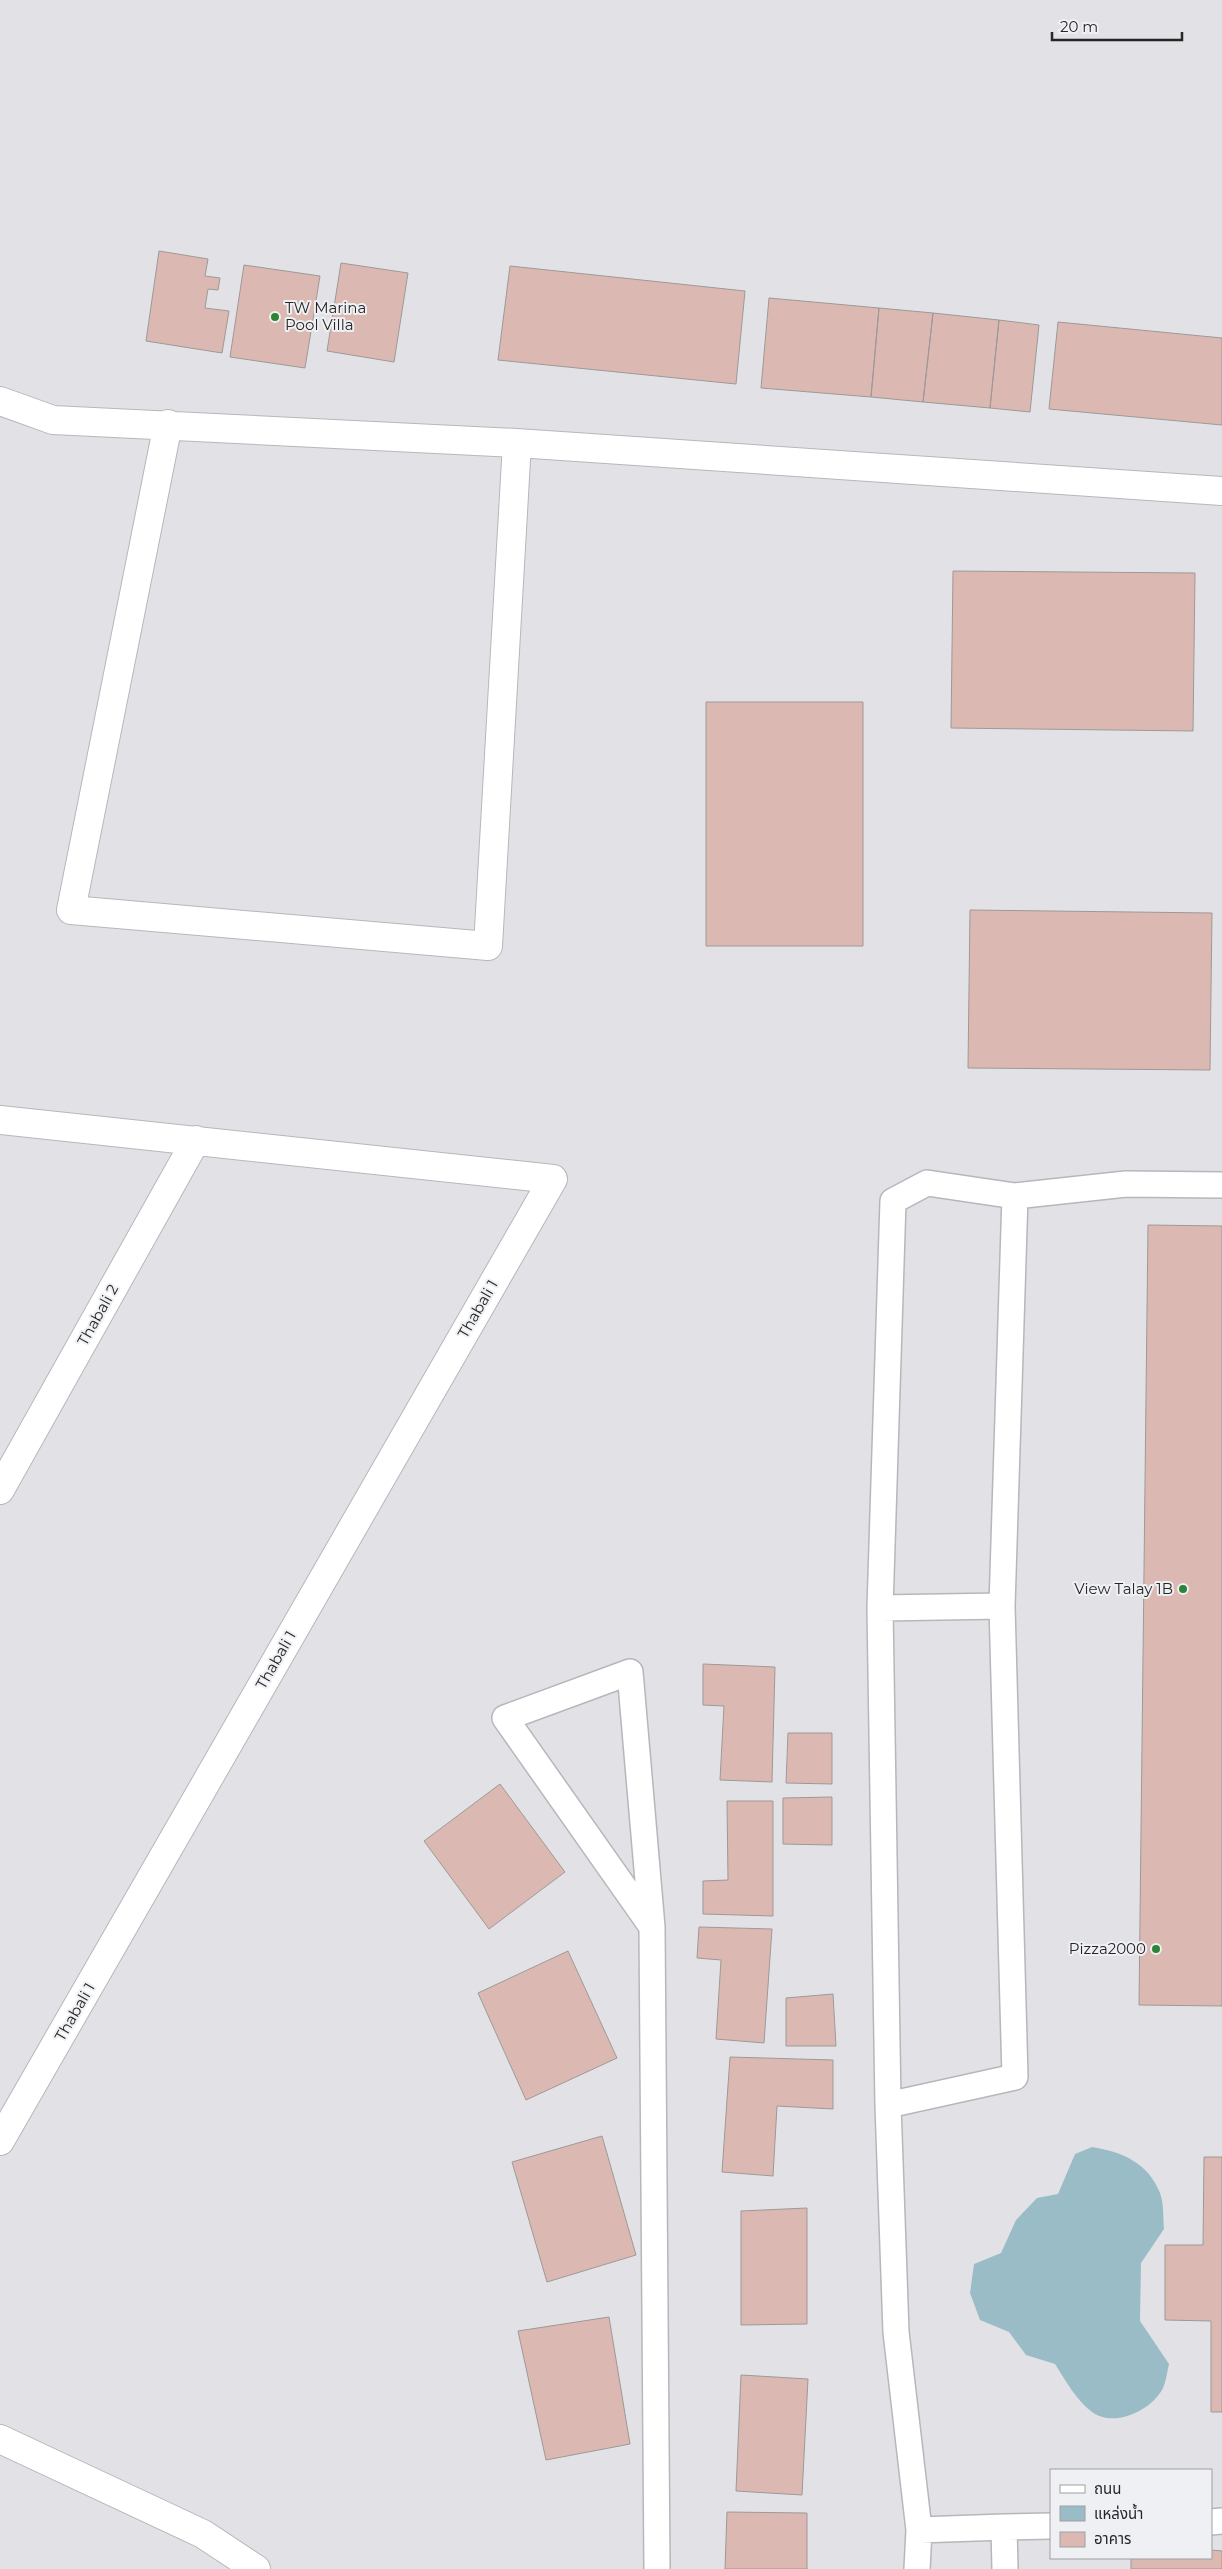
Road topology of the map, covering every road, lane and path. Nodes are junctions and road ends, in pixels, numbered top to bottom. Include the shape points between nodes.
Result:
1 (0, 401) edge
2 (168, 424) junction
3 (517, 443) junction
4 (1222, 491) edge
5 (0, 1120) edge
6 (196, 1140) junction
7 (1222, 1185) edge
8 (1015, 1196) junction
9 (0, 1490) edge
10 (1002, 1606) junction
11 (880, 1608) junction
12 (652, 1927) junction
13 (888, 2105) junction
14 (0, 2142) edge
15 (0, 2438) edge
16 (1050, 2526) edge
17 (1004, 2527) junction
18 (919, 2530) junction
19 (256, 2569) edge
20 (657, 2569) edge
21 (917, 2569) edge
22 (1005, 2569) edge

1 - 2 street via 53,420
2 - 3 street
2 - 3 street via 71,910 488,946
3 - 4 street
5 - 6 street
6 - 9 street, Thabali 2
6 - 14 street, Thabali 1 via 553,1179
7 - 8 lane via 1126,1184
8 - 10 lane
8 - 11 lane via 927,1183 893,1201
10 - 11 lane
10 - 13 lane via 1015,2077
11 - 13 lane
12 - 12 lane via 649,1898 630,1672 505,1718
12 - 20 lane
13 - 18 lane via 896,2332
15 - 19 street via 203,2534
16 - 17 lane
17 - 18 lane
17 - 22 lane
18 - 21 lane

